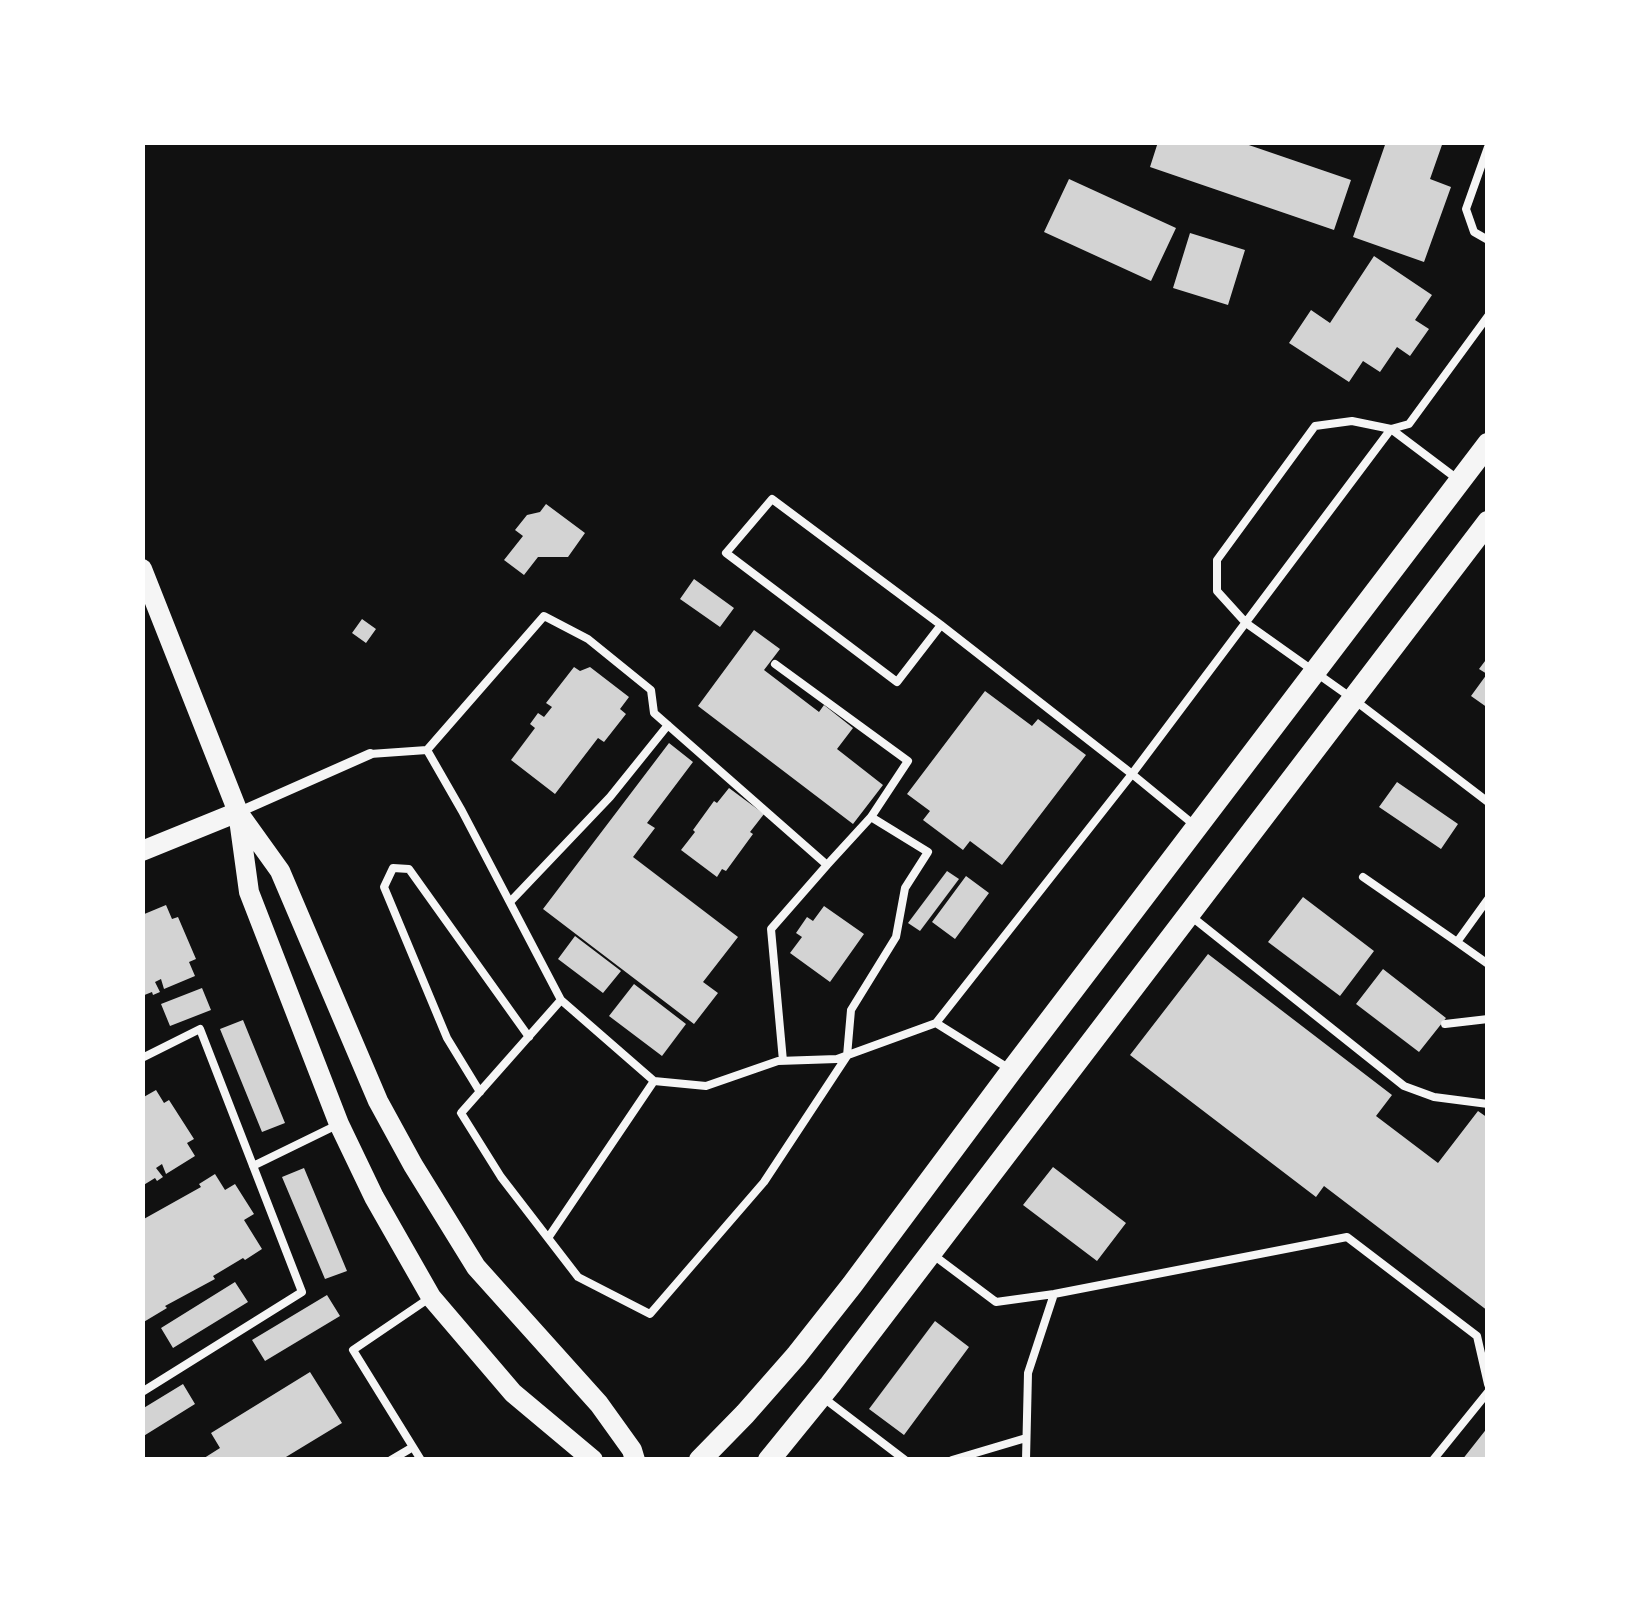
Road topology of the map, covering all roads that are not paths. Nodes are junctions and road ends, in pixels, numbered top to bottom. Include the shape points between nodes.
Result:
1 (1488, 147) edge
2 (1488, 240) edge
3 (1488, 316) edge
4 (1391, 429) junction
5 (1488, 444) edge
6 (1460, 481) junction
7 (1488, 522) edge
8 (142, 569) edge
9 (1246, 622) junction
10 (941, 625) junction
11 (775, 664) dead end
12 (1314, 673) junction
13 (1353, 699) junction
14 (668, 725) junction
15 (427, 750) junction
16 (370, 754) joint
17 (1132, 774) junction
18 (1488, 802) edge
19 (238, 812) junction
20 (871, 817) junction
21 (1197, 827) junction
22 (142, 851) edge
23 (827, 866) junction
24 (1363, 876) dead end
25 (1488, 900) edge
26 (510, 902) junction
27 (1189, 914) junction
28 (1457, 942) junction
29 (1488, 964) edge
30 (561, 1000) junction
31 (1488, 1018) edge
32 (936, 1023) junction
33 (1445, 1024) dead end
34 (528, 1037) junction
35 (847, 1056) junction
36 (142, 1058) edge
37 (783, 1062) junction
38 (1012, 1070) junction
39 (654, 1081) junction
40 (480, 1092) junction
41 (1488, 1104) edge
42 (339, 1124) junction
43 (253, 1166) junction
44 (548, 1238) junction
45 (930, 1253) junction
46 (1054, 1294) junction
47 (431, 1297) junction
48 (1488, 1388) edge
49 (142, 1392) edge
50 (821, 1396) junction
51 (1026, 1438) junction
52 (413, 1446) junction
53 (390, 1460) edge
54 (420, 1460) edge
55 (592, 1460) edge
56 (635, 1460) edge
57 (700, 1460) edge
58 (769, 1460) edge
59 (905, 1460) edge
60 (952, 1460) edge
61 (1026, 1460) edge
62 (1433, 1460) edge

1 - 2 lane via 1466,209 1474,232
3 - 4 lane via 1408,424
4 - 6 lane
4 - 9 lane
4 - 9 lane via 1352,421 1315,426 1217,560 1218,591
5 - 6 main road
6 - 12 main road
7 - 13 main road
8 - 19 main road
9 - 12 lane
9 - 17 lane
10 - 10 lane via 772,499 726,553 897,682
10 - 17 lane
11 - 20 lane via 908,761
12 - 13 lane
12 - 21 main road
13 - 18 lane
13 - 27 main road
14 - 15 lane via 654,712 651,690 588,640 544,616
14 - 23 lane
14 - 26 lane
15 - 16 lane
15 - 26 lane
16 - 19 street
17 - 21 lane
17 - 32 lane
19 - 22 main road
19 - 42 main road via 250,892
19 - 56 main road via 280,871 378,1101 476,1268 598,1404
20 - 23 lane
20 - 35 lane via 928,852 905,888 896,937 851,1010
21 - 38 main road
23 - 37 lane via 771,929
24 - 28 lane
25 - 28 lane
26 - 30 lane
27 - 41 lane via 1404,1086
27 - 45 main road
28 - 29 lane
30 - 34 lane
30 - 39 lane
31 - 33 lane
32 - 35 lane
32 - 38 lane
34 - 40 lane
34 - 40 lane via 409,868 393,868 384,887 447,1038
35 - 37 lane
35 - 44 lane via 764,1182 650,1314 578,1277
36 - 43 lane via 200,1028
37 - 39 lane via 706,1086
38 - 57 main road via 796,1356
39 - 44 lane
40 - 44 lane via 462,1113
42 - 43 lane
42 - 47 main road
43 - 49 lane via 302,1292
45 - 46 lane via 996,1302
45 - 50 main road
46 - 48 lane via 1347,1237 1478,1336
46 - 51 lane via 1028,1373
47 - 52 lane via 353,1350
47 - 55 main road via 513,1392
48 - 62 lane
50 - 58 main road
50 - 59 lane
51 - 60 lane
51 - 61 lane
52 - 53 lane
52 - 54 lane

